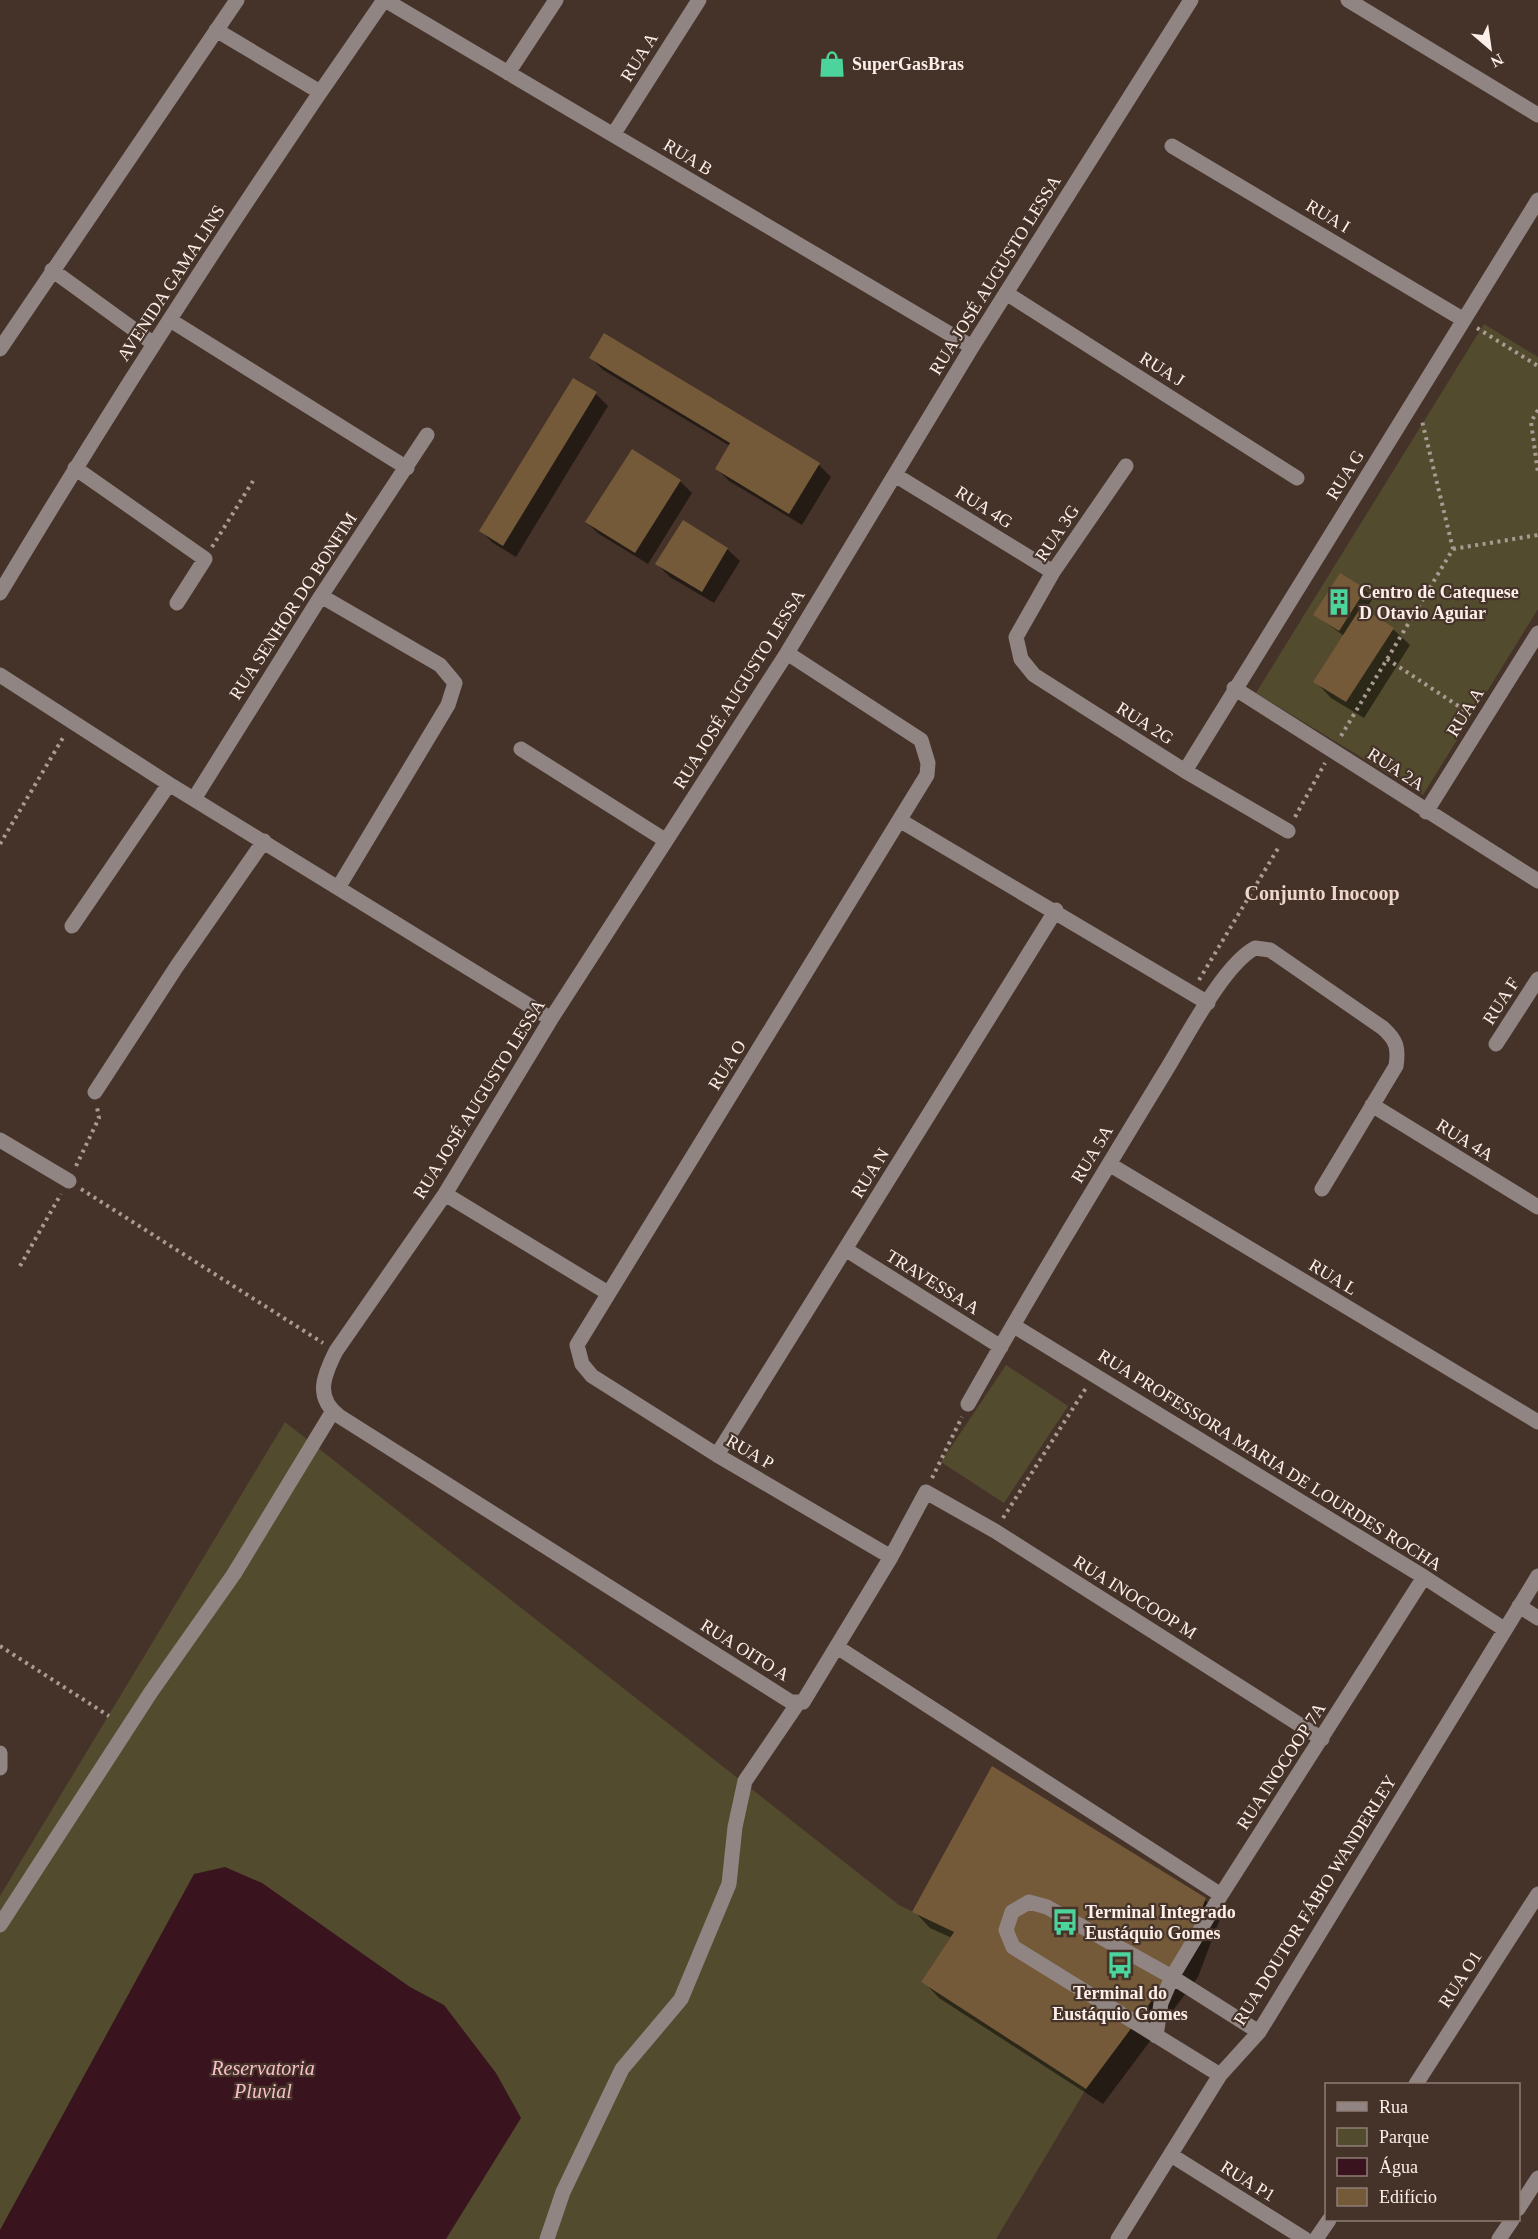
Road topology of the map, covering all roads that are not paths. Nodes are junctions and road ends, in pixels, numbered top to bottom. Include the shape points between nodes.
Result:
1 (237, 0) edge
2 (384, 0) edge
3 (556, 0) edge
4 (699, 0) edge
5 (1191, 0) edge
6 (1348, 0) edge
7 (216, 30) junction
8 (508, 73) junction
9 (320, 92) junction
10 (1538, 115) edge
11 (613, 135) junction
12 (1172, 146) dead end
13 (1538, 200) edge
14 (52, 270) junction
15 (1006, 293) junction
16 (170, 320) junction
17 (1464, 320) junction
18 (154, 344) junction
19 (972, 347) junction
20 (0, 349) edge
21 (427, 435) dead end
22 (1126, 466) dead end
23 (75, 468) junction
24 (407, 468) junction
25 (895, 475) junction
26 (1298, 478) dead end
27 (1053, 572) junction
28 (0, 593) edge
29 (321, 596) junction
30 (177, 603) dead end
31 (1023, 623) joint
32 (1538, 633) edge
33 (787, 653) junction
34 (0, 675) edge
35 (1234, 688) junction
36 (521, 749) dead end
37 (1185, 771) junction
38 (169, 784) junction
39 (194, 799) junction
40 (1426, 812) junction
41 (901, 821) junction
42 (1288, 831) road end
43 (665, 840) junction
44 (264, 841) junction
45 (1538, 881) edge
46 (338, 888) junction
47 (1056, 910) junction
48 (72, 926) dead end
49 (1538, 979) edge
50 (1208, 1002) junction
51 (551, 1019) junction
52 (1496, 1044) dead end
53 (95, 1092) dead end
54 (1372, 1105) junction
55 (0, 1140) edge
56 (1109, 1164) junction
57 (69, 1181) road end
58 (1322, 1189) dead end
59 (445, 1194) junction
60 (1538, 1208) edge
61 (846, 1249) junction
62 (608, 1293) junction
63 (1014, 1326) junction
64 (1000, 1347) junction
65 (592, 1376) joint
66 (324, 1396) joint
67 (968, 1404) road end
68 (333, 1411) junction
69 (1538, 1422) edge
70 (717, 1455) junction
71 (891, 1557) junction
72 (1538, 1576) edge
73 (1424, 1577) junction
74 (1519, 1606) junction
75 (1538, 1618) edge
76 (1504, 1629) junction
77 (837, 1647) junction
78 (798, 1703) junction
79 (1322, 1739) junction
80 (0, 1753) edge
81 (0, 1768) edge
82 (1538, 1894) edge
83 (1221, 1895) junction
84 (0, 1925) edge
85 (1172, 1977) junction
86 (1259, 2032) junction
87 (1156, 2036) junction
88 (1220, 2075) junction
89 (1417, 2083) edge
90 (1171, 2155) junction
91 (1538, 2178) edge
92 (1520, 2206) edge
93 (1328, 2221) edge
94 (1511, 2221) edge
95 (547, 2239) edge
96 (1118, 2239) edge
97 (1305, 2239) edge
98 (1316, 2239) edge
99 (1499, 2239) edge

1 - 7 street
2 - 8 street, RUA B
2 - 9 street, AVENIDA GAMA LINS
3 - 8 street
4 - 11 street, RUA A
5 - 15 street, RUA JOSÉ AUGUSTO LESSA
6 - 10 street
7 - 9 street
7 - 14 street
8 - 11 street, RUA B
9 - 16 street, AVENIDA GAMA LINS
11 - 19 street, RUA B
12 - 17 street, RUA I
13 - 17 street, RUA G
14 - 18 street
14 - 20 street
15 - 19 street, RUA JOSÉ AUGUSTO LESSA
15 - 26 street, RUA J
16 - 18 street, AVENIDA GAMA LINS
16 - 24 street
17 - 35 street, RUA G
18 - 23 street, AVENIDA GAMA LINS
19 - 25 street, RUA JOSÉ AUGUSTO LESSA
21 - 24 street, RUA SENHOR DO BONFIM
22 - 27 street, RUA 3G
23 - 28 street, AVENIDA GAMA LINS
23 - 30 street via 205,559
24 - 29 street, RUA SENHOR DO BONFIM
25 - 27 street, RUA 4G
25 - 33 street, RUA JOSÉ AUGUSTO LESSA
27 - 31 street, RUA 3G
29 - 39 street, RUA SENHOR DO BONFIM
29 - 46 street via 440,665 455,683 448,705
31 - 37 street, RUA 2G via 1016,637 1017,647 1034,675
32 - 40 street, RUA A
33 - 41 street, RUA O via 921,740 928,763 927,775
33 - 43 street, RUA JOSÉ AUGUSTO LESSA
34 - 38 street
35 - 37 street, RUA G
35 - 40 street, RUA 2A
36 - 43 street
37 - 42 street, RUA 2G
38 - 39 street
38 - 48 street
39 - 44 street
40 - 45 street, RUA 2A
41 - 47 street
41 - 62 street, RUA O
43 - 51 street, RUA JOSÉ AUGUSTO LESSA
44 - 46 street
44 - 53 street
46 - 51 street
47 - 50 street
47 - 61 street, RUA N
49 - 52 street, RUA F
50 - 54 street, RUA 5A via 1246,952 1254,948 1270,950 1394,1038 1398,1049 1396,1066
50 - 56 street, RUA 5A
51 - 59 street, RUA JOSÉ AUGUSTO LESSA
54 - 58 street
54 - 60 street, RUA 4A
55 - 57 street
56 - 63 street, RUA 5A
56 - 69 street, RUA L
59 - 62 street
59 - 66 street, RUA JOSÉ AUGUSTO LESSA via 336,1351 324,1374
61 - 64 street, TRAVESSA A
61 - 70 street, RUA N
62 - 65 street, RUA O via 577,1345 582,1364
63 - 64 street, RUA 5A
63 - 73 street, RUA PROFESSORA MARIA DE LOURDES ROCHA
64 - 67 street, RUA 5A
65 - 70 street, RUA P
66 - 68 street, RUA OITO A
68 - 78 street, RUA OITO A
68 - 84 street via 234,1574
70 - 71 street, RUA P
71 - 77 street, RUA OITO A
71 - 79 street, RUA INOCOOP M via 926,1492
72 - 74 street, RUA DOUTOR FÁBIO WANDERLEY
73 - 76 street, RUA PROFESSORA MARIA DE LOURDES ROCHA
73 - 79 street, RUA INOCOOP 7A
74 - 75 street
74 - 76 street, RUA DOUTOR FÁBIO WANDERLEY
76 - 86 street, RUA DOUTOR FÁBIO WANDERLEY
77 - 78 street, RUA OITO A via 803,1702
77 - 83 street
78 - 95 street via 745,1781 729,1884 681,1999 622,2069 563,2192
79 - 83 street, RUA INOCOOP 7A
80 - 81 street
82 - 89 street, RUA O1
83 - 85 street, RUA INOCOOP 7A
85 - 86 street
85 - 87 street, RUA INOCOOP 7A via 1161,2003
85 - 87 street via 1038,1903 1019,1905 1007,1920 1008,1940 1013,1947
86 - 88 street, RUA DOUTOR FÁBIO WANDERLEY
87 - 88 street
88 - 90 street, RUA DOUTOR FÁBIO WANDERLEY
90 - 96 street, RUA DOUTOR FÁBIO WANDERLEY
90 - 97 street, RUA P1
91 - 92 street
93 - 98 street
94 - 99 street

